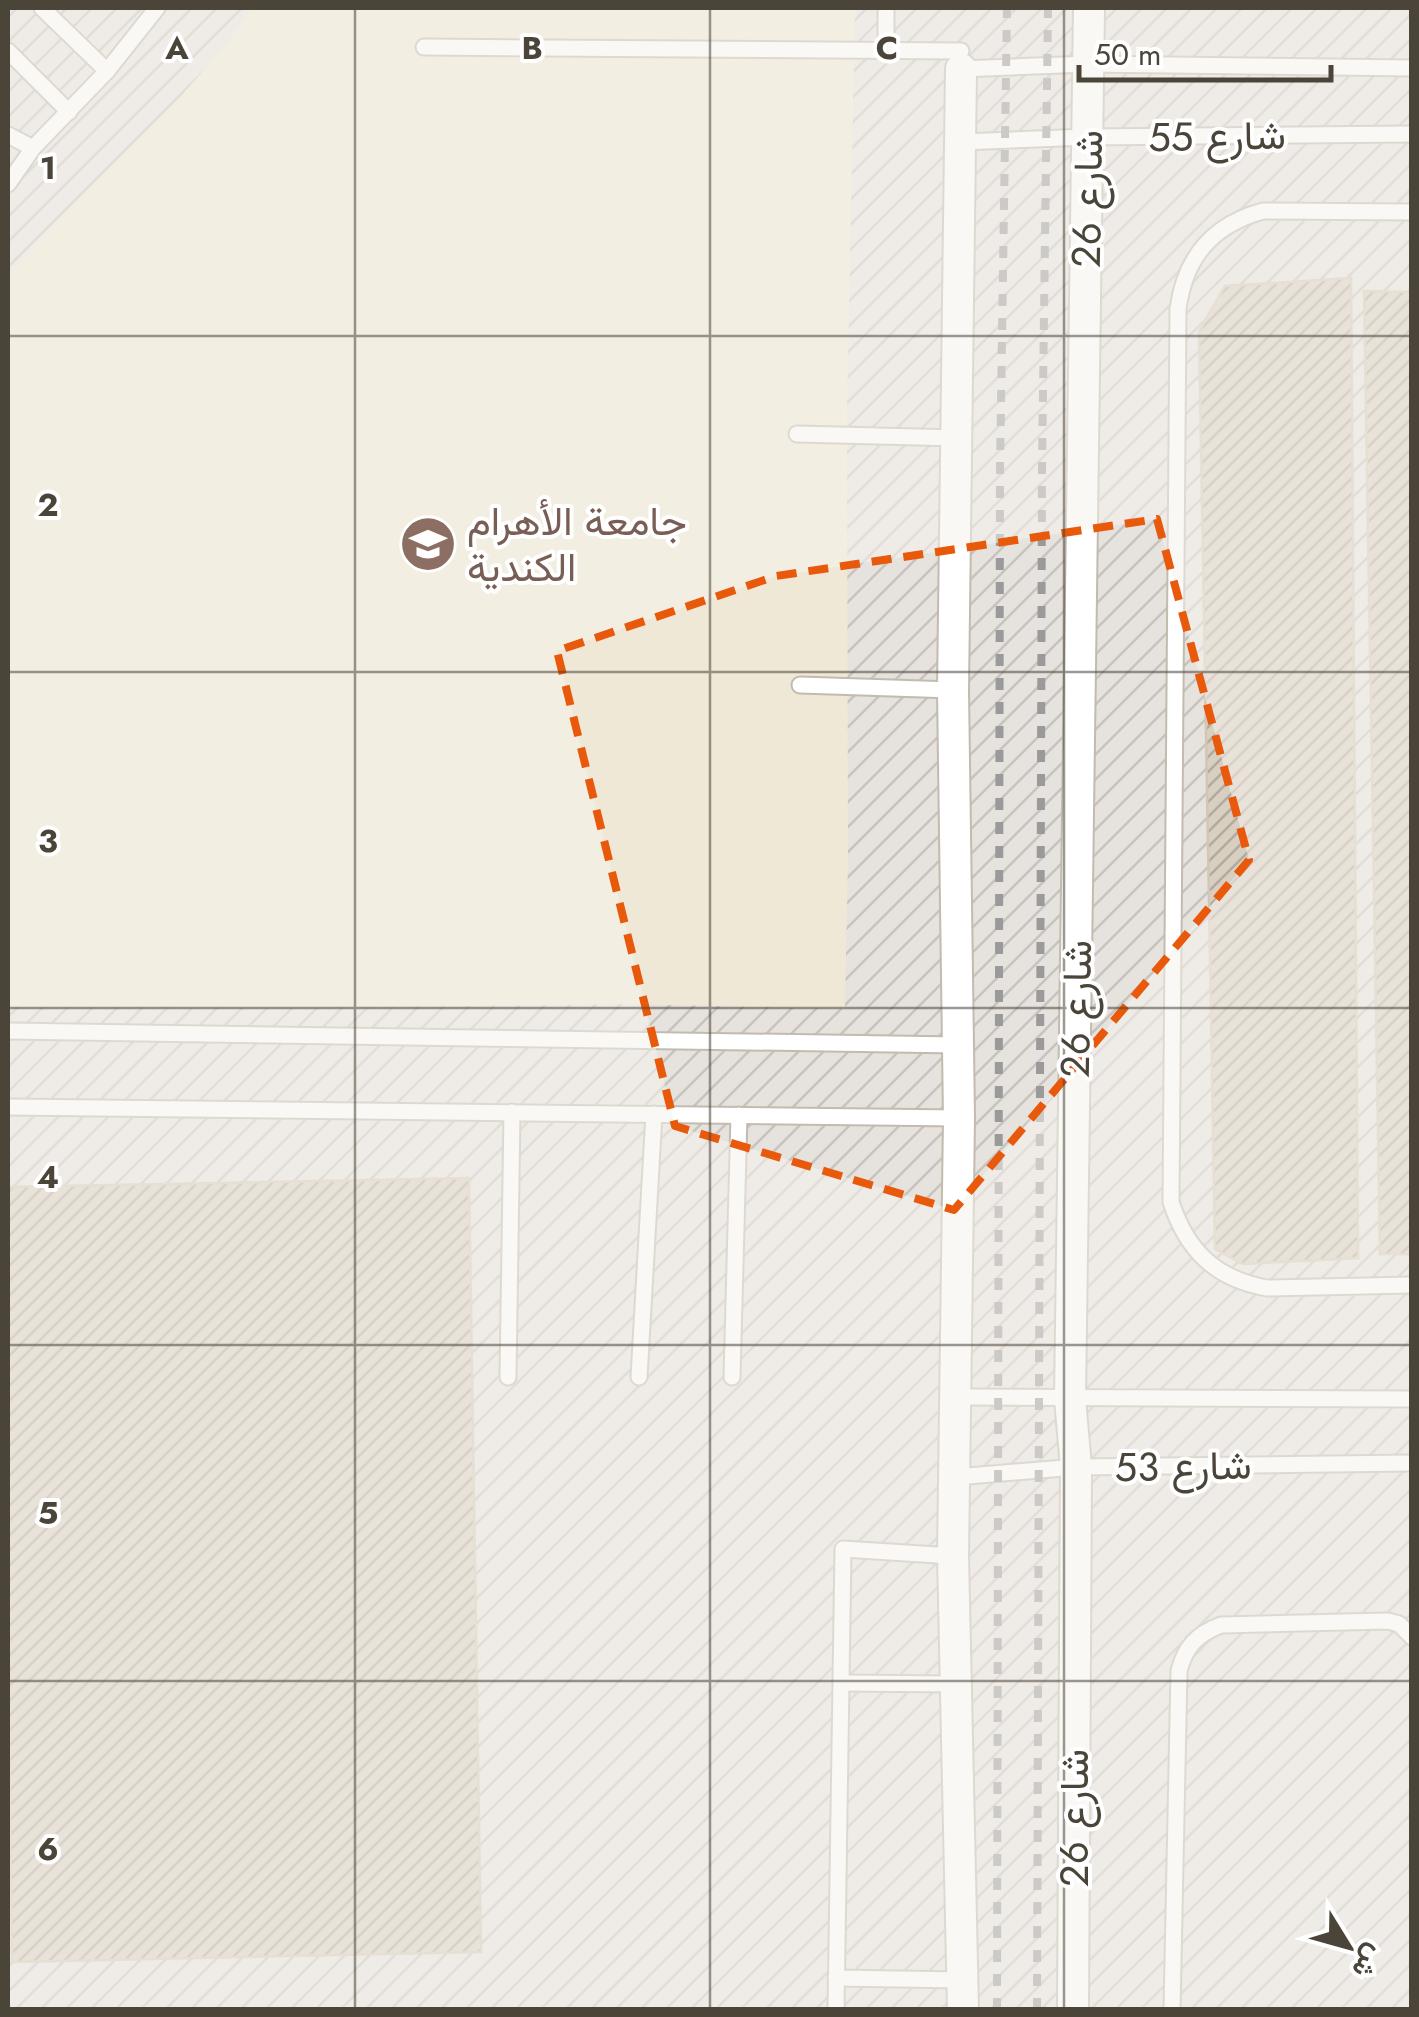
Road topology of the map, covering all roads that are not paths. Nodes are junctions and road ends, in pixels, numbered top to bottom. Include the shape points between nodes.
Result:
1 (42, 8) edge
2 (157, 8) edge
3 (886, 8) edge
4 (1089, 8) edge
5 (424, 47) dead end
6 (886, 50) junction
7 (8, 51) edge
8 (961, 60) junction
9 (1088, 64) junction
10 (1412, 68) edge
11 (106, 71) junction
12 (69, 112) junction
13 (1412, 134) edge
14 (8, 135) edge
15 (1088, 137) junction
16 (962, 142) junction
17 (33, 148) junction
18 (8, 184) edge
19 (1412, 212) edge
20 (797, 434) dead end
21 (958, 438) junction
22 (800, 684) dead end
23 (953, 690) junction
24 (8, 1030) edge
25 (957, 1045) junction
26 (8, 1107) edge
27 (512, 1112) junction
28 (654, 1114) junction
29 (739, 1115) junction
30 (959, 1118) junction
31 (1412, 1284) edge
32 (639, 1377) dead end
33 (508, 1378) dead end
34 (732, 1378) dead end
35 (957, 1397) junction
36 (1070, 1398) junction
37 (1412, 1399) edge
38 (1412, 1463) edge
39 (1076, 1467) junction
40 (956, 1476) junction
41 (953, 1556) junction
42 (1412, 1637) edge
43 (841, 1683) junction
44 (955, 1684) junction
45 (836, 1978) junction
46 (963, 1995) edge
47 (836, 2010) edge
48 (1074, 2010) edge
49 (1172, 2010) edge

1 - 11 lane
2 - 11 lane
3 - 6 lane
4 - 9 street, شارع 26
5 - 6 lane, شارع 55
6 - 8 lane, شارع 55
7 - 12 lane
8 - 9 lane, شارع 55
8 - 16 street
9 - 10 lane, شارع 55
9 - 15 street, شارع 26
11 - 12 lane
12 - 17 lane
13 - 15 lane, شارع 55
14 - 17 lane
15 - 16 lane, شارع 55
15 - 36 street, شارع 26
16 - 21 street
17 - 18 lane
19 - 31 lane via 1263,211 1240,217 1203,245 1182,286 1171,1202 1197,1253 1244,1284
20 - 21 lane
21 - 23 street
22 - 23 lane
23 - 25 street
24 - 25 lane
25 - 30 street
26 - 27 lane
27 - 28 lane
27 - 33 lane
28 - 29 lane
28 - 32 lane
29 - 30 lane
29 - 34 lane
30 - 35 street
35 - 36 lane, شارع 53
35 - 40 street
36 - 37 lane, شارع 53
36 - 39 street, شارع 26
38 - 39 lane, شارع 53
39 - 40 lane, شارع 53
39 - 48 street, شارع 26
40 - 41 street
41 - 43 lane via 843,1549
41 - 44 street
42 - 49 lane via 1388,1621 1221,1625 1183,1655
43 - 44 lane
43 - 45 lane
44 - 46 street
45 - 46 lane
45 - 47 lane

